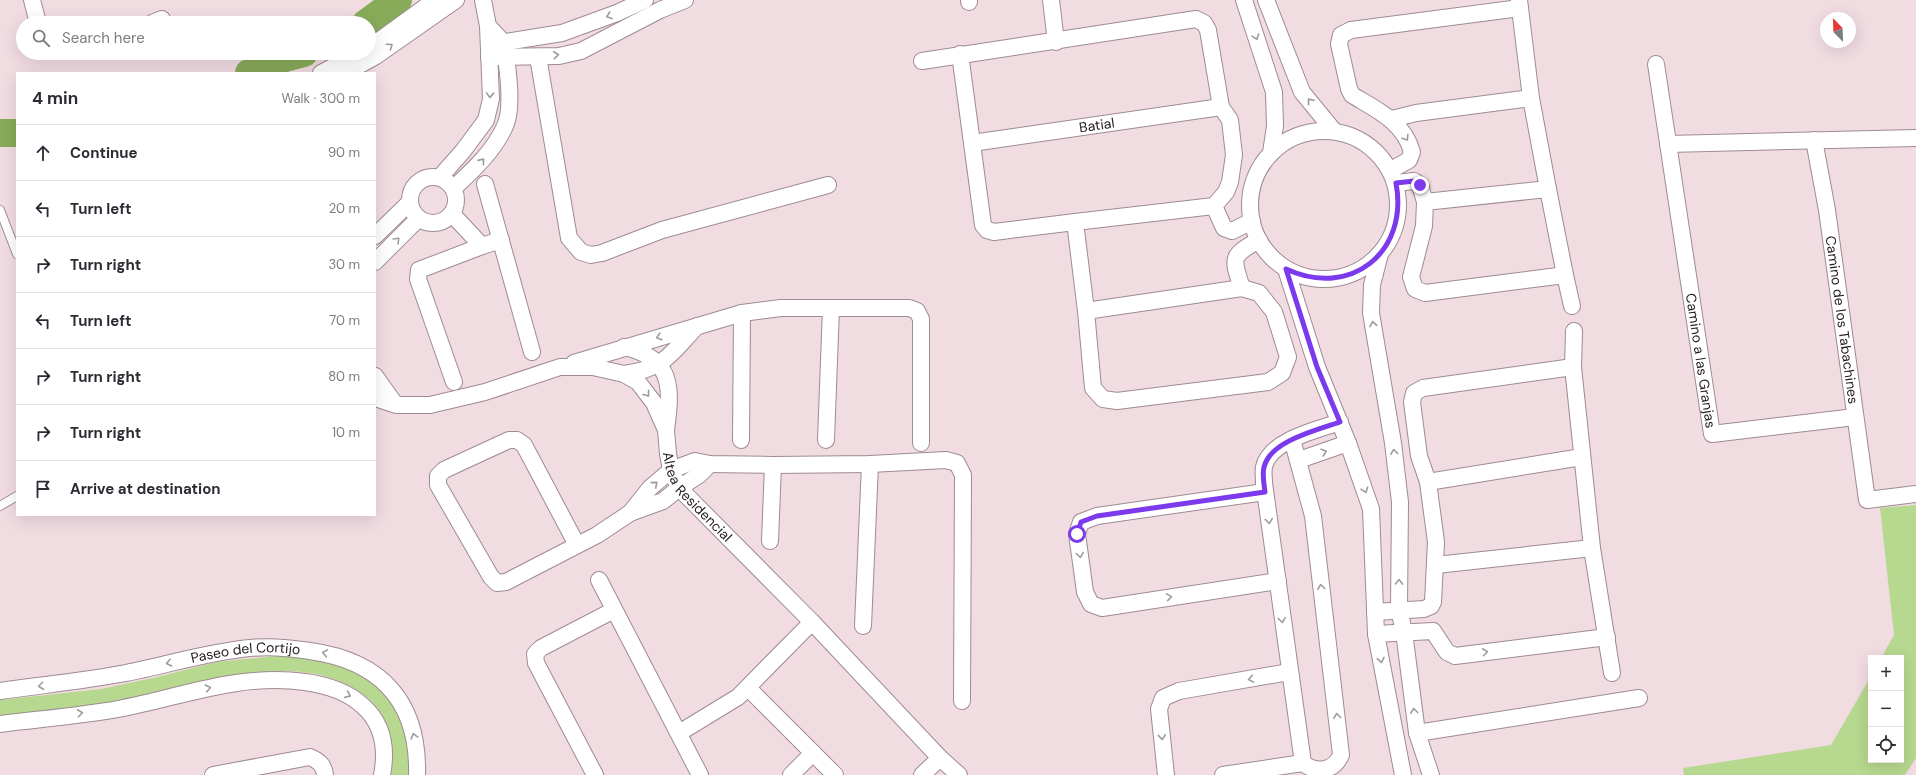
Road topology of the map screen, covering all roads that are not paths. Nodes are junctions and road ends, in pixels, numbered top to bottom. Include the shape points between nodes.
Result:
1 (32, 0) edge
2 (435, 0) edge
3 (456, 0) edge
4 (483, 0) edge
5 (645, 0) edge
6 (684, 0) edge
7 (1051, 0) edge
8 (1244, 0) edge
9 (1266, 0) edge
10 (1520, 4) edge
11 (658, 5) edge
12 (36, 16) edge
13 (488, 26) junction
14 (1056, 42) junction
15 (376, 43) edge
16 (505, 50) junction
17 (489, 51) junction
18 (960, 54) junction
19 (376, 56) edge
20 (538, 57) junction
21 (348, 60) edge
22 (369, 60) edge
23 (922, 61) dead end
24 (1656, 64) dead end
25 (323, 72) edge
26 (347, 72) edge
27 (1531, 98) junction
28 (1221, 107) junction
29 (1392, 119) junction
30 (1334, 131) junction
31 (1916, 138) edge
32 (1814, 140) junction
33 (972, 143) junction
34 (1668, 144) junction
35 (1271, 153) junction
36 (1393, 176) junction
37 (440, 177) junction
38 (485, 184) dead end
39 (828, 185) dead end
40 (454, 188) junction
41 (1548, 189) junction
42 (410, 202) junction
43 (1424, 202) junction
44 (1214, 206) junction
45 (0, 210) edge
46 (452, 214) junction
47 (418, 218) junction
48 (1252, 221) junction
49 (1075, 222) junction
50 (376, 235) edge
51 (501, 240) junction
52 (1259, 240) junction
53 (482, 246) junction
54 (16, 251) edge
55 (1380, 254) junction
56 (376, 261) edge
57 (1286, 269) junction
58 (1565, 275) junction
59 (1242, 288) junction
60 (1572, 306) dead end
61 (830, 308) junction
62 (1086, 311) junction
63 (742, 313) junction
64 (697, 326) junction
65 (1574, 331) dead end
66 (624, 347) junction
67 (532, 352) dead end
68 (659, 364) junction
69 (560, 367) junction
70 (1573, 367) junction
71 (624, 374) junction
72 (376, 377) edge
73 (454, 382) dead end
74 (376, 396) edge
75 (396, 405) junction
76 (1855, 417) junction
77 (1340, 422) junction
78 (666, 430) junction
79 (1292, 439) junction
80 (741, 440) dead end
81 (826, 440) dead end
82 (921, 443) dead end
83 (1348, 443) junction
84 (1582, 457) junction
85 (1299, 460) junction
86 (710, 464) junction
87 (870, 464) junction
88 (773, 465) junction
89 (671, 470) junction
90 (1428, 482) junction
91 (679, 488) junction
92 (1265, 492) junction
93 (1916, 494) edge
94 (16, 497) edge
95 (0, 506) edge
96 (630, 513) junction
97 (770, 540) dead end
98 (577, 545) junction
99 (1592, 548) junction
100 (1436, 565) junction
101 (599, 580) dead end
102 (1278, 581) junction
103 (1399, 609) junction
104 (614, 610) junction
105 (1375, 612) junction
106 (812, 622) junction
107 (863, 626) dead end
108 (1404, 632) junction
109 (1376, 634) junction
110 (1607, 637) junction
111 (1289, 672) junction
112 (1612, 673) dead end
113 (748, 688) junction
114 (0, 691) edge
115 (1639, 698) dead end
116 (962, 701) dead end
117 (0, 724) edge
118 (1417, 733) junction
119 (679, 734) junction
120 (814, 753) junction
121 (940, 758) junction
122 (1303, 763) junction
123 (213, 775) edge
124 (325, 775) edge
125 (382, 775) edge
126 (417, 775) edge
127 (595, 775) edge
128 (700, 775) edge
129 (791, 775) edge
130 (835, 775) edge
131 (922, 775) edge
132 (958, 775) edge
133 (1166, 775) edge
134 (1223, 775) edge
135 (1403, 775) edge
136 (1431, 775) edge

1 - 12 street
2 - 15 street
19 -> 3 street
4 - 13 street
5 -> 16 street via 562,33
6 - 11 street
7 - 14 street
8 -> 35 street via 1274,92 1275,126
30 -> 9 street via 1302,92
10 - 27 street
10 - 29 street via 1351,30 1341,35 1339,44 1352,95
20 -> 11 street via 581,51
13 - 16 street
13 - 17 street
14 - 18 street
14 - 28 street via 1196,19 1204,23 1208,30
16 - 17 street
16 - 20 street
40 -> 16 street via 479,165 506,125 509,102
17 -> 37 street via 491,99 486,120 463,152
18 - 23 street
18 - 33 street
20 - 39 street via 569,238 581,252 591,255 602,253 662,230
21 - 25 street
26 -> 22 street
24 - 34 street, Camino a las Granjas
27 - 29 street via 1416,113
27 - 41 street
28 - 33 street, Batial
28 - 44 street via 1230,120 1234,155 1228,187
29 -> 36 street via 1409,142 1412,152
30 - 35 street via 1320,130 1293,137
30 - 36 street via 1361,140 1373,148
31 - 32 street
32 - 34 street
32 - 76 street, Camino de los Tabachines via 1828,210
33 - 49 street via 983,225 987,230 994,232
34 - 76 street, Camino a las Granjas via 1712,434
35 - 48 street via 1263,163 1252,187
36 - 43 street via 1420,185
36 - 55 street via 1399,211 1391,238
37 - 40 street
37 - 42 street via 422,179 410,193
38 - 51 street
40 - 46 street via 457,201
41 - 43 street
41 - 58 street
42 - 47 street via 412,211
42 - 50 street
43 - 58 street via 1424,226 1411,277 1415,289 1425,293
44 - 48 street via 1224,228 1232,231
44 - 49 street
45 - 54 lane
46 - 47 street via 436,223 427,223
46 - 53 street
56 -> 47 street
48 - 52 street
49 - 62 street
51 - 53 street
51 - 67 street
52 - 57 street via 1271,256
52 - 59 street via 1238,253 1234,259
53 - 73 street via 420,270 418,279
55 - 57 street via 1364,268 1339,277 1312,278
103 -> 55 street via 1400,502 1393,443 1371,313 1372,285
57 - 77 street via 1317,367
58 - 60 street
59 - 62 street
59 - 62 street via 1259,293 1274,312 1288,357 1282,373 1268,382 1117,401 1103,399 1093,388
61 - 63 street via 781,308
61 - 81 street
61 - 82 street via 909,308 917,311 921,319
63 - 64 street
63 - 80 street
64 -> 66 street
64 - 68 street
65 - 70 street
66 - 68 street via 646,354
66 - 69 street
68 - 71 street via 642,372
68 - 78 street via 668,382 670,399
69 - 71 street, Altea Residencial via 593,367
69 - 75 street, Altea Residencial via 484,392 437,403
70 - 84 street
70 - 90 street via 1423,388 1414,393 1412,402 1419,456
71 -> 78 street, Altea Residencial via 638,382 648,394
72 - 75 street
74 - 75 street, Altea Residencial
76 - 93 street, Camino de los Tabachines via 1867,500
77 - 79 street
77 - 83 street
78 - 89 street, Altea Residencial
79 - 85 street
79 - 92 street via 1267,459 1264,468
85 -> 83 street
83 -> 105 street via 1371,509
84 - 90 street
84 - 99 street
122 -> 85 street via 1313,769 1328,768 1338,762 1341,755 1313,516
86 - 88 street
86 - 89 street via 695,461
86 - 91 street
87 - 88 street
87 - 107 street
87 - 116 street via 946,460 957,463 963,475
88 - 97 street
89 - 91 street, Altea Residencial
96 -> 89 street via 650,488
90 - 100 street via 1436,542
91 - 96 street via 663,501
91 - 106 street, Altea Residencial
92 -> 102 street
92 -> 102 street via 1097,516 1081,522 1077,534 1085,592 1091,604 1102,608
94 - 95 lane
96 - 98 street
98 - 98 street via 524,445 517,440 508,440 444,470 438,476 438,485 491,577 497,583 506,582
99 - 100 street
99 - 110 street
100 - 103 street via 1434,602 1431,606 1424,609
101 - 104 street
102 -> 111 street
103 - 105 street
103 - 108 street
104 - 119 street
104 - 127 street via 541,648 535,654 536,664
105 - 109 street
106 - 113 street
106 - 121 street, Altea Residencial
108 - 109 street
108 -> 110 street via 1433,631 1447,652 1455,656
118 -> 108 street
109 -> 135 street
110 - 112 street
111 - 122 street
111 -> 133 street via 1179,691 1163,698 1159,709
113 - 119 street
113 - 120 street
126 -> 114 street, Paseo del Cortijo via 417,748 403,704 392,689 358,663 330,654 293,648 251,648 210,653 100,678
115 - 118 street
117 -> 125 street, Paseo del Cortijo via 117,709 240,681 281,679 326,684 355,698 372,714 381,732 385,759
118 - 136 street
119 - 128 street
120 - 129 street
120 - 130 street
121 - 131 street
121 - 132 street, Altea Residencial
122 - 134 street
123 - 124 street via 310,756 319,761 325,769

